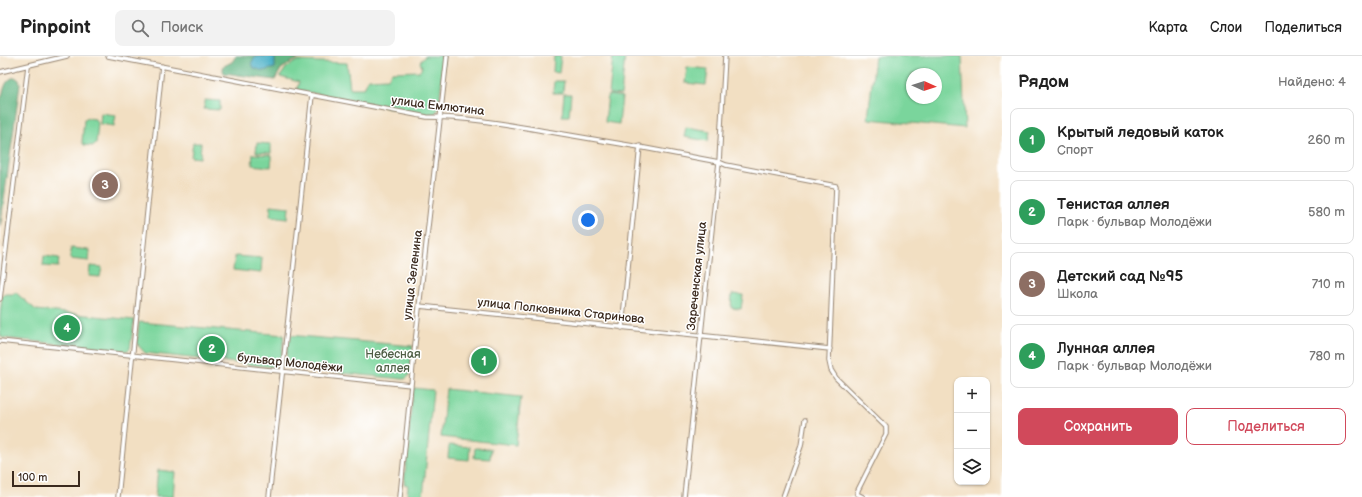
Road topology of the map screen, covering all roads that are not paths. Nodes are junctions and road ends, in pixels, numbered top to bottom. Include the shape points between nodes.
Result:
1 (68, 56) edge
2 (108, 56) edge
3 (448, 56) edge
4 (725, 56) edge
5 (28, 66) junction
6 (162, 66) junction
7 (0, 72) edge
8 (312, 95) junction
9 (441, 117) junction
10 (640, 146) junction
11 (719, 162) junction
12 (0, 299) edge
13 (419, 306) junction
14 (622, 328) junction
15 (701, 336) junction
16 (0, 341) edge
17 (830, 349) junction
18 (133, 356) junction
19 (282, 372) junction
20 (411, 385) junction
21 (805, 420) dead end
22 (118, 497) edge
23 (269, 497) edge
24 (400, 497) edge
25 (684, 497) edge
26 (783, 497) edge
27 (862, 497) edge

1 - 5 street
2 - 6 street, улица Емлютина
3 - 9 street, улица Зеленина
4 - 11 street, Зареченская улица
5 - 7 street
5 - 12 street
6 - 8 street, улица Емлютина
6 - 18 street
8 - 9 street, улица Емлютина via 427,117
8 - 19 street
9 - 10 street, улица Емлютина via 503,124
9 - 13 street, улица Зеленина
10 - 11 street, улица Емлютина
10 - 14 street
11 - 15 street, Зареченская улица
11 - 17 street, улица Емлютина via 836,186
13 - 14 street, улица Полковника Старинова
13 - 20 street, улица Зеленина
14 - 15 street, улица Полковника Старинова
15 - 17 street, улица Полковника Старинова
15 - 25 street, Зареченская улица
16 - 18 street, бульвар Молодёжи
17 - 27 street via 829,361 836,378 886,427 886,434 858,490 857,494
18 - 19 street, бульвар Молодёжи
18 - 22 street
19 - 20 street, бульвар Молодёжи
19 - 23 street
20 - 24 street, улица Зеленина
21 - 26 street via 801,446

